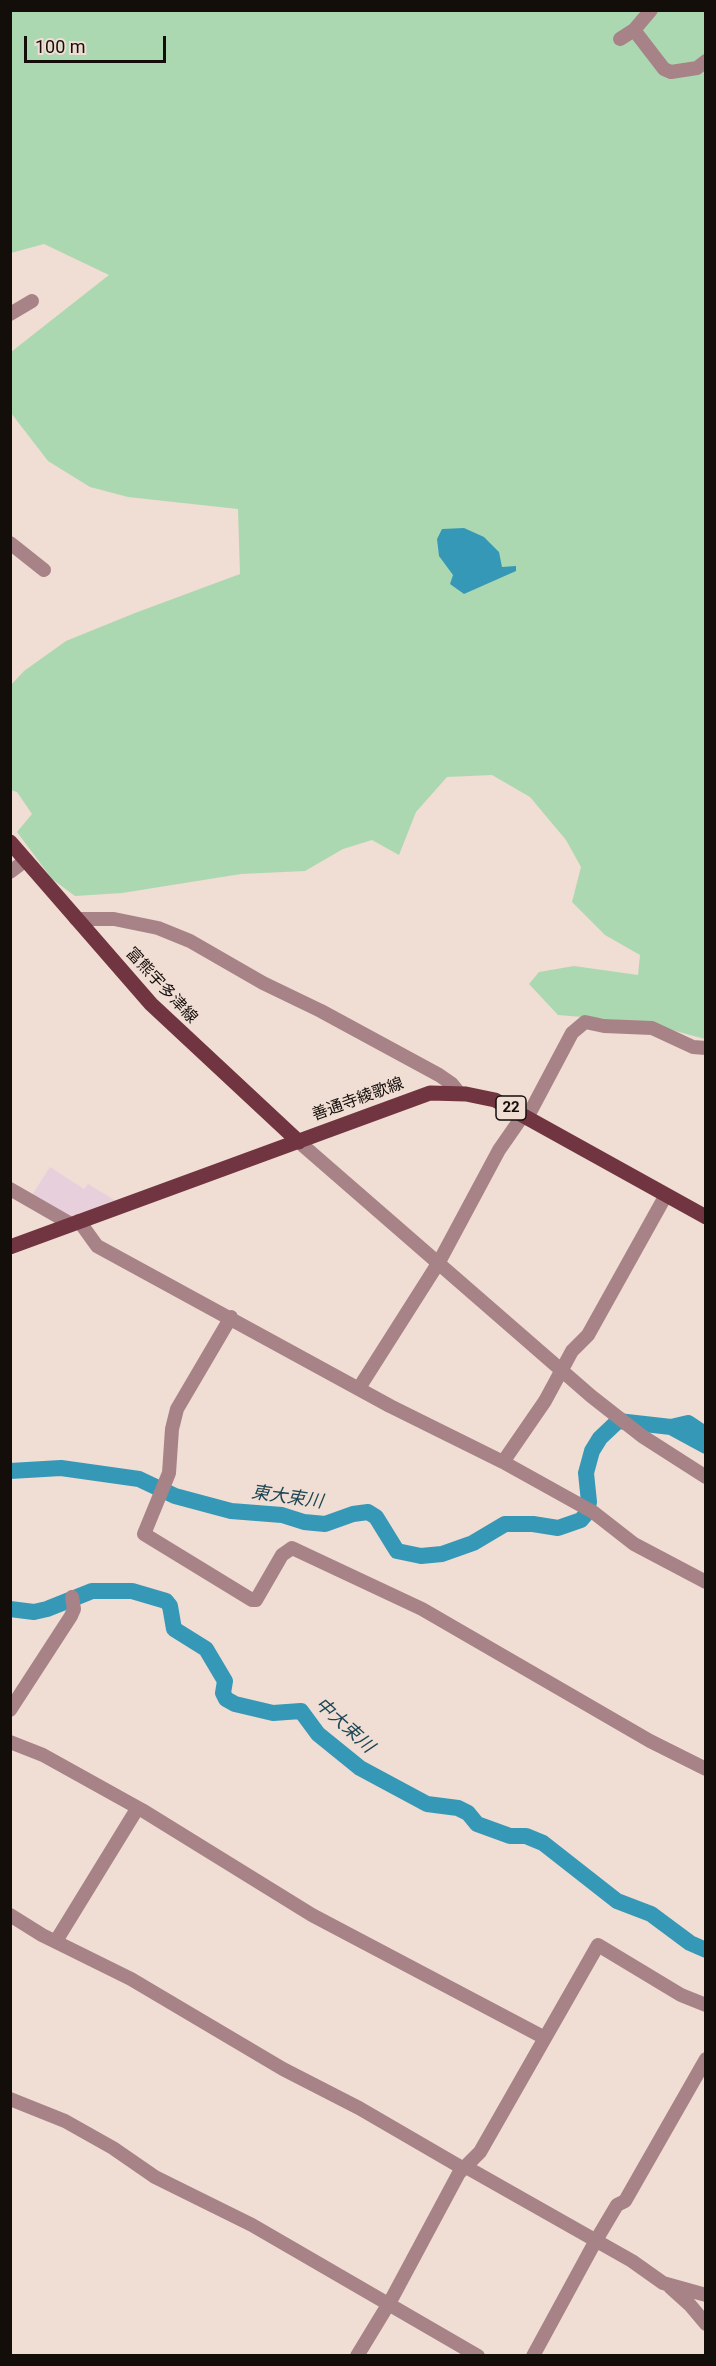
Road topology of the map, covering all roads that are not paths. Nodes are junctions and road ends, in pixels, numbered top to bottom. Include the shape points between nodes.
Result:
1 (651, 10) edge
2 (634, 30) junction
3 (620, 39) dead end
4 (705, 62) edge
5 (32, 301) dead end
6 (10, 314) edge
7 (10, 543) edge
8 (44, 570) dead end
9 (10, 842) edge
10 (26, 860) junction
11 (10, 872) edge
12 (76, 919) junction
13 (705, 1048) edge
14 (460, 1094) junction
15 (526, 1115) junction
16 (299, 1142) junction
17 (10, 1189) edge
18 (666, 1195) junction
19 (705, 1217) edge
20 (75, 1223) junction
21 (10, 1247) edge
22 (439, 1262) junction
23 (231, 1317) junction
24 (560, 1370) junction
25 (359, 1388) junction
26 (504, 1462) junction
27 (705, 1477) edge
28 (705, 1582) edge
29 (73, 1599) dead end
30 (10, 1710) edge
31 (10, 1742) edge
32 (705, 1769) edge
33 (137, 1809) junction
34 (10, 1915) edge
35 (57, 1939) junction
36 (705, 2005) edge
37 (546, 2038) junction
38 (705, 2059) edge
39 (10, 2099) edge
40 (465, 2168) junction
41 (596, 2239) junction
42 (663, 2283) junction
43 (705, 2295) edge
44 (388, 2303) junction
45 (705, 2324) edge
46 (357, 2355) edge
47 (478, 2355) edge
48 (533, 2355) edge

1 - 2 street
2 - 3 street
2 - 4 street via 664,69 671,72 697,68
5 - 6 street
7 - 8 street
9 - 10 main road, 富熊宇多津線
10 - 11 street
10 - 12 main road, 富熊宇多津線
12 - 14 street via 114,919 158,928 190,941 439,1076
12 - 16 main road, 富熊宇多津線 via 151,1004
13 - 15 street via 693,1047 652,1028 585,1022 572,1033
14 - 15 main road, 善通寺綾歌線 / 22 via 488,1098
14 - 16 main road, 善通寺綾歌線 / 22 via 429,1093
15 - 18 main road, 善通寺綾歌線 / 22
15 - 22 street via 499,1150
16 - 20 main road, 善通寺綾歌線 / 22
16 - 22 street
17 - 20 street
18 - 19 main road, 善通寺綾歌線 / 22
18 - 24 street via 588,1335
20 - 21 main road, 善通寺綾歌線 / 22
20 - 23 street via 97,1246
22 - 24 street
22 - 25 street
23 - 25 street
23 - 32 street via 177,1409 163,1490 144,1534 252,1600 282,1555 292,1548 422,1609
24 - 26 street via 545,1401
24 - 27 street via 642,1436
25 - 26 street
26 - 28 street via 587,1509 634,1544
29 - 30 street via 71,1616
31 - 33 street via 43,1755
33 - 35 street
33 - 37 street via 312,1915
34 - 35 street via 42,1935
35 - 40 street
36 - 37 street via 681,1995 598,1945
37 - 40 street via 480,2152
38 - 41 street via 625,2201 617,2205
39 - 44 street via 64,2121 155,2177 252,2225
40 - 41 street
40 - 44 street
41 - 42 street
41 - 48 street
42 - 43 street
42 - 45 street via 690,2305
44 - 46 street
44 - 47 street

